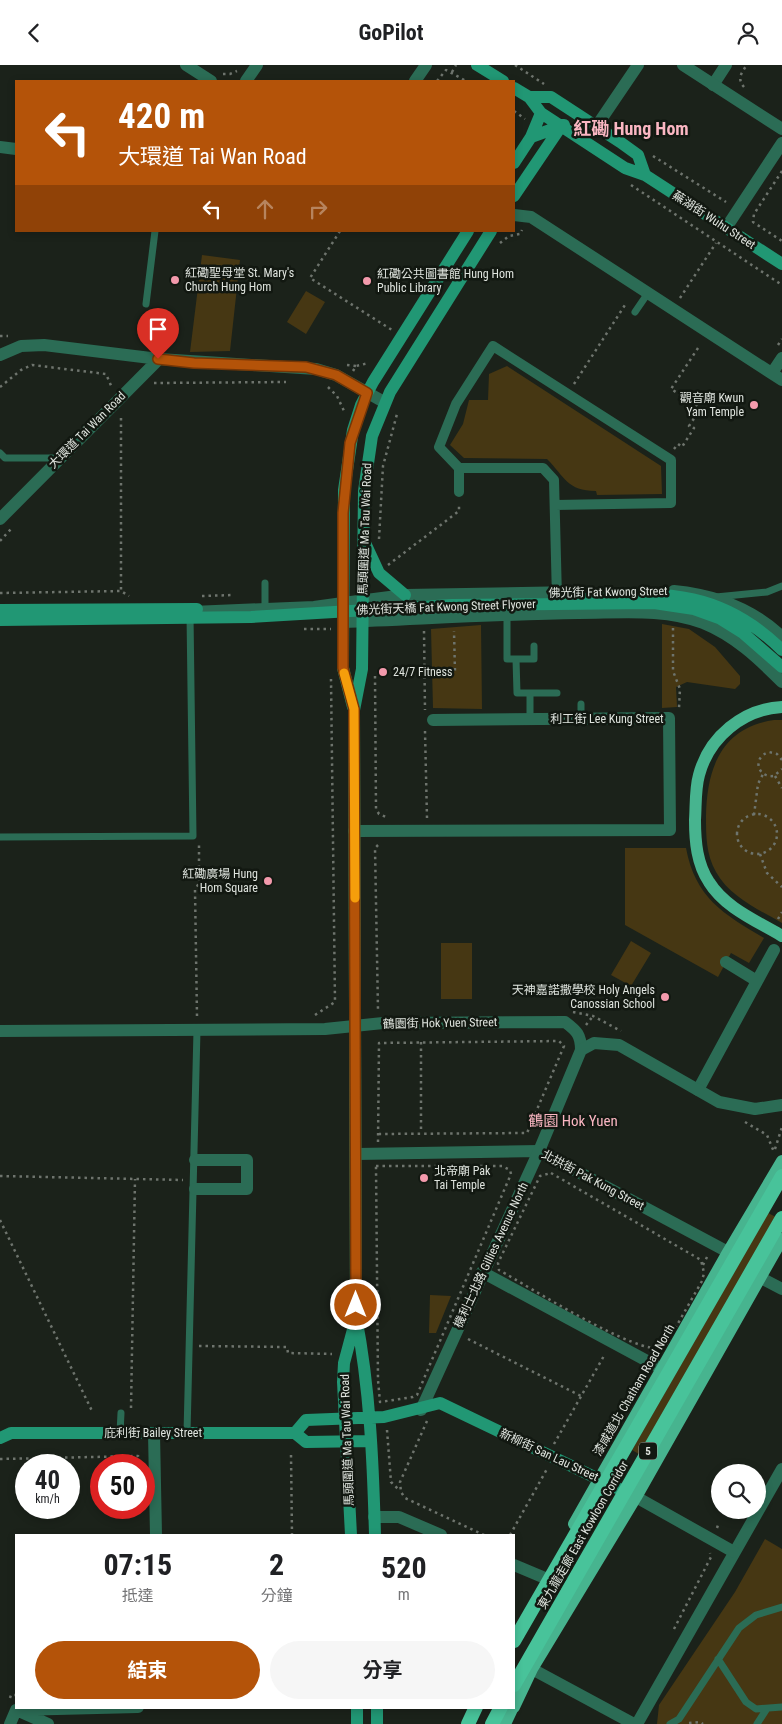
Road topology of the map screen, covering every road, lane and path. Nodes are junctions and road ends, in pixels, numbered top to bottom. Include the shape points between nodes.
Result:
1 (186, 65) edge
2 (242, 65) edge
3 (257, 65) edge
4 (426, 65) edge
5 (456, 65) edge
6 (477, 65) edge
7 (638, 65) edge
8 (683, 65) edge
9 (726, 65) edge
10 (747, 65) edge
11 (452, 72) junction
12 (214, 77) edge
13 (247, 80) edge
14 (416, 80) edge
15 (438, 80) edge
16 (464, 80) edge
17 (501, 80) edge
18 (713, 85) junction
19 (515, 89) edge
20 (751, 92) dead end
21 (529, 97) junction
22 (541, 113) junction
23 (562, 125) junction
24 (596, 127) junction
25 (782, 129) edge
26 (531, 137) junction
27 (782, 143) edge
28 (0, 147) edge
29 (15, 149) edge
30 (649, 153) dead end
31 (515, 161) edge
32 (782, 171) edge
33 (645, 175) junction
34 (630, 184) dead end
35 (515, 195) edge
36 (732, 202) dead end
37 (515, 215) edge
38 (726, 228) junction
39 (155, 232) edge
40 (339, 232) edge
41 (467, 232) edge
42 (490, 232) edge
43 (520, 234) dead end
44 (782, 241) edge
45 (500, 243) dead end
46 (716, 243) junction
47 (782, 264) edge
48 (782, 285) edge
49 (648, 293) junction
50 (629, 300) dead end
51 (677, 302) dead end
52 (146, 304) dead end
53 (635, 312) dead end
54 (393, 331) dead end
55 (700, 345) dead end
56 (0, 355) edge
57 (782, 358) edge
58 (158, 359) junction
59 (373, 363) dead end
60 (777, 376) edge
61 (347, 381) junction
62 (294, 382) dead end
63 (150, 383) dead end
64 (320, 383) dead end
65 (0, 387) edge
66 (113, 389) dead end
67 (367, 393) junction
68 (567, 394) junction
69 (384, 402) junction
70 (120, 411) dead end
71 (398, 411) dead end
72 (2, 458) edge
73 (59, 458) junction
74 (668, 459) junction
75 (459, 468) junction
76 (459, 492) joint
77 (555, 505) junction
78 (0, 519) edge
79 (362, 535) junction
80 (379, 542) dead end
81 (385, 567) dead end
82 (265, 583) dead end
83 (782, 586) edge
84 (121, 591) junction
85 (0, 593) edge
86 (506, 593) junction
87 (534, 593) junction
88 (236, 595) dead end
89 (405, 595) junction
90 (198, 596) dead end
91 (557, 596) junction
92 (130, 597) dead end
93 (713, 598) junction
94 (362, 599) junction
95 (343, 603) junction
96 (266, 610) junction
97 (0, 611) edge
98 (190, 612) junction
99 (507, 614) junction
100 (534, 617) junction
101 (0, 620) edge
102 (362, 621) junction
103 (673, 621) dead end
104 (343, 622) junction
105 (454, 627) dead end
106 (302, 629) dead end
107 (331, 634) dead end
108 (782, 637) edge
109 (534, 646) dead end
110 (782, 650) edge
111 (516, 659) junction
112 (782, 667) edge
113 (424, 672) dead end
114 (331, 678) dead end
115 (782, 682) edge
116 (530, 693) junction
117 (558, 693) dead end
118 (581, 704) dead end
119 (782, 707) edge
120 (354, 709) junction
121 (679, 711) dead end
122 (530, 719) junction
123 (581, 719) junction
124 (434, 720) dead end
125 (782, 752) edge
126 (777, 753) junction
127 (782, 759) edge
128 (782, 769) edge
129 (763, 774) junction
130 (774, 776) junction
131 (782, 788) edge
132 (754, 815) junction
133 (354, 831) junction
134 (193, 836) junction
135 (0, 837) edge
136 (386, 845) dead end
137 (759, 854) junction
138 (782, 887) edge
139 (782, 936) edge
140 (774, 950) dead end
141 (726, 962) dead end
142 (757, 981) junction
143 (378, 1010) dead end
144 (306, 1015) dead end
145 (206, 1016) dead end
146 (593, 1016) dead end
147 (587, 1025) dead end
148 (355, 1026) junction
149 (197, 1029) junction
150 (0, 1031) edge
151 (420, 1043) junction
152 (581, 1050) junction
153 (698, 1090) junction
154 (782, 1105) edge
155 (740, 1119) dead end
156 (782, 1127) edge
157 (421, 1134) junction
158 (539, 1151) junction
159 (357, 1154) junction
160 (195, 1160) junction
161 (782, 1161) edge
162 (0, 1176) edge
163 (782, 1176) edge
164 (135, 1179) junction
165 (190, 1185) junction
166 (782, 1218) edge
167 (0, 1220) edge
168 (782, 1239) edge
169 (728, 1252) junction
170 (482, 1272) junction
171 (761, 1278) junction
172 (782, 1289) edge
173 (356, 1317) junction
174 (465, 1338) dead end
175 (190, 1346) junction
176 (664, 1348) joint
177 (332, 1354) dead end
178 (614, 1357) dead end
179 (662, 1369) junction
180 (429, 1392) junction
181 (581, 1396) junction
182 (380, 1403) joint
183 (440, 1403) junction
184 (131, 1410) dead end
185 (92, 1411) dead end
186 (121, 1413) dead end
187 (421, 1414) junction
188 (369, 1418) junction
189 (345, 1419) junction
190 (392, 1427) dead end
191 (4, 1433) edge
192 (120, 1433) junction
193 (154, 1433) junction
194 (187, 1433) junction
195 (295, 1433) junction
196 (546, 1440) dead end
197 (346, 1441) junction
198 (371, 1441) junction
199 (554, 1444) junction
200 (562, 1447) dead end
201 (291, 1455) dead end
202 (90, 1457) edge
203 (0, 1459) edge
204 (549, 1465) dead end
205 (782, 1469) edge
206 (599, 1479) junction
207 (401, 1492) junction
208 (636, 1497) junction
209 (374, 1517) junction
210 (156, 1534) edge
211 (292, 1534) edge
212 (351, 1534) edge
213 (375, 1534) edge
214 (439, 1534) edge
215 (482, 1534) edge
216 (511, 1534) edge
217 (706, 1549) dead end
218 (734, 1552) junction
219 (515, 1565) edge
220 (545, 1578) junction
221 (782, 1607) edge
222 (515, 1632) edge
223 (673, 1632) dead end
224 (515, 1639) edge
225 (718, 1659) junction
226 (532, 1669) junction
227 (515, 1683) edge
228 (515, 1705) edge
229 (782, 1707) edge
230 (57, 1709) edge
231 (357, 1709) edge
232 (377, 1709) edge
233 (471, 1709) edge
234 (475, 1709) edge
235 (500, 1709) edge
236 (513, 1709) edge
237 (16, 1710) junction
238 (766, 1710) junction
239 (10, 1724) edge
240 (48, 1724) edge
241 (357, 1724) edge
242 (377, 1724) edge
243 (463, 1724) edge
244 (468, 1724) edge
245 (492, 1724) edge
246 (505, 1724) edge
247 (635, 1724) edge
248 (670, 1724) edge
249 (685, 1724) edge
250 (703, 1724) edge
251 (757, 1724) edge

1 - 12 street
2 - 12 path via 230,75
3 - 13 street
4 - 14 street
5 - 11 path
6 - 17 main road
7 - 24 street
8 - 18 street
9 - 18 street
10 - 20 path via 740,82
11 - 15 path via 446,70
11 - 16 path
18 - 25 street
19 - 21 main road, 蕪湖街 Wuhu Street
21 - 22 main road, 蕪湖街 Wuhu Street
21 - 24 main road, 蕪湖街 Wuhu Street via 551,97
22 - 23 main road, 蕪湖街 Wuhu Street
22 - 26 main road
23 - 24 main road
23 - 26 main road
23 - 33 main road, 蕪湖街 Wuhu Street via 625,168
23 - 35 main road
24 - 33 main road, 蕪湖街 Wuhu Street via 638,155
26 - 31 main road
27 - 38 street
28 - 29 street
30 - 36 path via 723,202
32 - 44 path via 754,214 753,222
33 - 38 main road, 蕪湖街 Wuhu Street
34 - 46 path
37 - 49 street via 531,217
38 - 47 main road, 蕪湖街 Wuhu Street
39 - 52 lane
40 - 54 path via 310,279
41 - 67 main road, 馬頭圍道 Ma Tau Wai Road
42 - 69 main road, 馬頭圍道 Ma Tau Wai Road
43 - 45 path via 509,236
46 - 48 path
46 - 51 path
49 - 53 lane
49 - 60 street
50 - 68 path
55 - 74 path via 671,389 701,408 689,425 694,428 682,447 678,444
56 - 58 street via 21,346 44,345
57 - 60 street
58 - 61 street via 306,367
58 - 73 street, 大環道 Tai Wan Road
59 - 61 path via 356,365
61 - 64 path via 338,396
61 - 67 street
62 - 63 path
65 - 66 path via 22,370 37,365 106,373
67 - 69 street
67 - 95 main road, 馬頭圍道 Ma Tau Wai Road via 353,430 346,466
68 - 74 street
68 - 75 street via 493,346 456,404 439,447
69 - 79 main road, 馬頭圍道 Ma Tau Wai Road via 369,447
70 - 84 path
71 - 80 path via 381,479
72 - 73 lane
73 - 78 street, 大環道 Tai Wan Road
74 - 77 street via 671,461 672,503
75 - 76 street
75 - 77 street via 543,469 554,480
76 - 81 path via 459,511
77 - 91 street
79 - 89 main road via 379,573
79 - 94 main road, 馬頭圍道 Ma Tau Wai Road
82 - 96 lane
83 - 93 lane via 767,592
84 - 85 path
84 - 92 path
86 - 87 street, 佛光街 Fat Kwong Street
86 - 89 street, 佛光街 Fat Kwong Street
86 - 99 lane
87 - 91 street, 佛光街 Fat Kwong Street
87 - 100 lane
88 - 90 path
89 - 94 street, 佛光街 Fat Kwong Street
91 - 93 street, 佛光街 Fat Kwong Street via 671,591
93 - 108 street, 佛光街 Fat Kwong Street via 756,617
94 - 95 street, 佛光街 Fat Kwong Street
94 - 102 main road, 馬頭圍道 Ma Tau Wai Road
95 - 96 street, 佛光街 Fat Kwong Street
95 - 104 main road, 馬頭圍道 Ma Tau Wai Road
96 - 98 street, 佛光街 Fat Kwong Street
97 - 98 street, 佛光街 Fat Kwong Street
97 - 110 main road, 佛光街天橋 Fat Kwong Street Flyover, bridge via 250,609 406,598 659,594 718,605 748,621
98 - 134 lane
99 - 100 street, 佛光街 Fat Kwong Street
99 - 102 street, 佛光街 Fat Kwong Street
99 - 111 lane via 508,659
100 - 115 street, 佛光街 Fat Kwong Street via 643,612 683,617 738,641
101 - 112 main road, 佛光街天橋 Fat Kwong Street Flyover, bridge via 251,617 452,605 654,603 694,609 719,618 755,642
102 - 104 street, 佛光街 Fat Kwong Street
102 - 120 main road, 馬頭圍道 Ma Tau Wai Road via 362,669
103 - 121 path via 673,671 680,689
104 - 120 main road, 馬頭圍道 Ma Tau Wai Road via 343,668
105 - 113 path via 455,671
106 - 107 path via 331,629
109 - 111 lane via 534,659
111 - 116 lane via 516,693
114 - 144 path via 335,1002 316,1015
116 - 117 lane
116 - 122 lane
118 - 123 lane
119 - 139 main road via 745,717 730,727 710,749 697,784 695,832 700,862 714,890 730,905
120 - 133 main road, 馬頭圍道 Ma Tau Wai Road
122 - 123 street, 利工街 Lee Kung Street
122 - 124 street, 利工街 Lee Kung Street
123 - 133 street, 利工街 Lee Kung Street via 669,718 670,830
125 - 126 path
126 - 127 path
126 - 129 path via 769,751 759,759 758,767
128 - 130 path
129 - 130 path
129 - 132 path via 758,784
130 - 131 path
132 - 137 path via 742,821 737,833 741,846
132 - 137 path via 766,817 777,832 771,849
133 - 148 main road, 馬頭圍道 Ma Tau Wai Road
134 - 135 lane
134 - 145 path via 199,842 199,883 195,890 197,1016
136 - 143 path via 375,848
137 - 138 path via 767,873
140 - 142 street
141 - 142 street
142 - 153 street
146 - 147 path
148 - 149 street, 鶴園街 Hok Yuen Street
148 - 152 street, 鶴園街 Hok Yuen Street via 565,1022 581,1038
148 - 159 main road, 馬頭圍道 Ma Tau Wai Road
149 - 150 street, 鶴園街 Hok Yuen Street
149 - 160 lane
151 - 157 path
151 - 157 path via 378,1043 379,1134
151 - 157 path via 559,1041 564,1049 527,1133
152 - 153 street via 594,1043 619,1045
152 - 158 street, 機利士北路 Gillies Avenue North
153 - 154 street via 719,1102 737,1107 755,1109
155 - 156 path via 767,1135 774,1152
158 - 159 street, 北拱街 Pak Kung Street
158 - 169 street, 北拱街 Pak Kung Street
158 - 170 street, 機利士北路 Gillies Avenue North
159 - 173 main road, 馬頭圍道 Ma Tau Wai Road
160 - 165 lane
160 - 165 street via 247,1160 247,1189
161 - 169 main road, 漆咸道北 Chatham Road North
162 - 164 path
163 - 224 highway, 東九龍走廊 East Kowloon Corridor / 5, bridge
164 - 165 path
164 - 184 path
165 - 175 lane
166 - 227 highway, 東九龍走廊 East Kowloon Corridor / 5, bridge
167 - 185 path
168 - 171 main road
169 - 179 main road, 漆咸道北 Chatham Road North
170 - 179 street
170 - 180 street, 機利士北路 Gillies Avenue North
171 - 172 street
171 - 208 main road
173 - 188 main road, 馬頭圍道 Ma Tau Wai Road via 365,1363
173 - 189 main road, 馬頭圍道 Ma Tau Wai Road via 344,1363
174 - 181 path
175 - 177 path via 288,1347 288,1353
175 - 194 lane
176 - 176 path via 657,1350 614,1334 499,1271 498,1263 540,1176 551,1173 700,1260 704,1273 702,1281
178 - 181 path via 606,1352
179 - 206 main road, 漆咸道北 Chatham Road North
180 - 183 street, 新柳街 San Lau Street
180 - 187 street, 機利士北路 Gillies Avenue North
181 - 199 path
182 - 182 path via 413,1397 420,1389 511,1174 507,1167 376,1166
183 - 187 main road
183 - 206 main road, 新柳街 San Lau Street
186 - 192 lane
187 - 188 main road
187 - 207 path via 429,1416 400,1482
188 - 189 main road
188 - 198 main road, 馬頭圍道 Ma Tau Wai Road
189 - 195 main road via 306,1420
189 - 197 main road, 馬頭圍道 Ma Tau Wai Road
190 - 207 path via 387,1430 386,1437 391,1482
191 - 192 main road, 庇利街 Bailey Street
192 - 193 main road, 庇利街 Bailey Street
193 - 194 main road, 庇利街 Bailey Street
193 - 210 street
194 - 195 main road, 庇利街 Bailey Street
195 - 197 main road, 庇利街 Bailey Street via 306,1443
196 - 199 path
197 - 198 main road, 庇利街 Bailey Street
197 - 212 main road, 馬頭圍道 Ma Tau Wai Road
198 - 209 main road, 馬頭圍道 Ma Tau Wai Road
199 - 200 path
201 - 211 path
202 - 203 path
204 - 216 path
205 - 218 street
206 - 208 main road, 新柳街 San Lau Street
206 - 220 main road, 漆咸道北 Chatham Road North
207 - 215 path via 406,1498
208 - 218 street, 新柳街 San Lau Street
208 - 226 main road
209 - 213 main road, 馬頭圍道 Ma Tau Wai Road
209 - 214 street via 399,1517
217 - 223 path via 711,1557
218 - 247 street
219 - 220 street
220 - 222 main road, 漆咸道北 Chatham Road North
221 - 225 lane via 756,1615 739,1629
225 - 238 lane via 746,1702 756,1709
225 - 248 lane via 679,1719
226 - 228 main road
226 - 247 street
229 - 238 lane
230 - 237 street
231 - 241 main road
232 - 242 main road
233 - 243 main road
234 - 244 highway
235 - 245 highway
236 - 246 main road
237 - 239 street
237 - 240 street
238 - 251 lane
249 - 250 path via 696,1721

